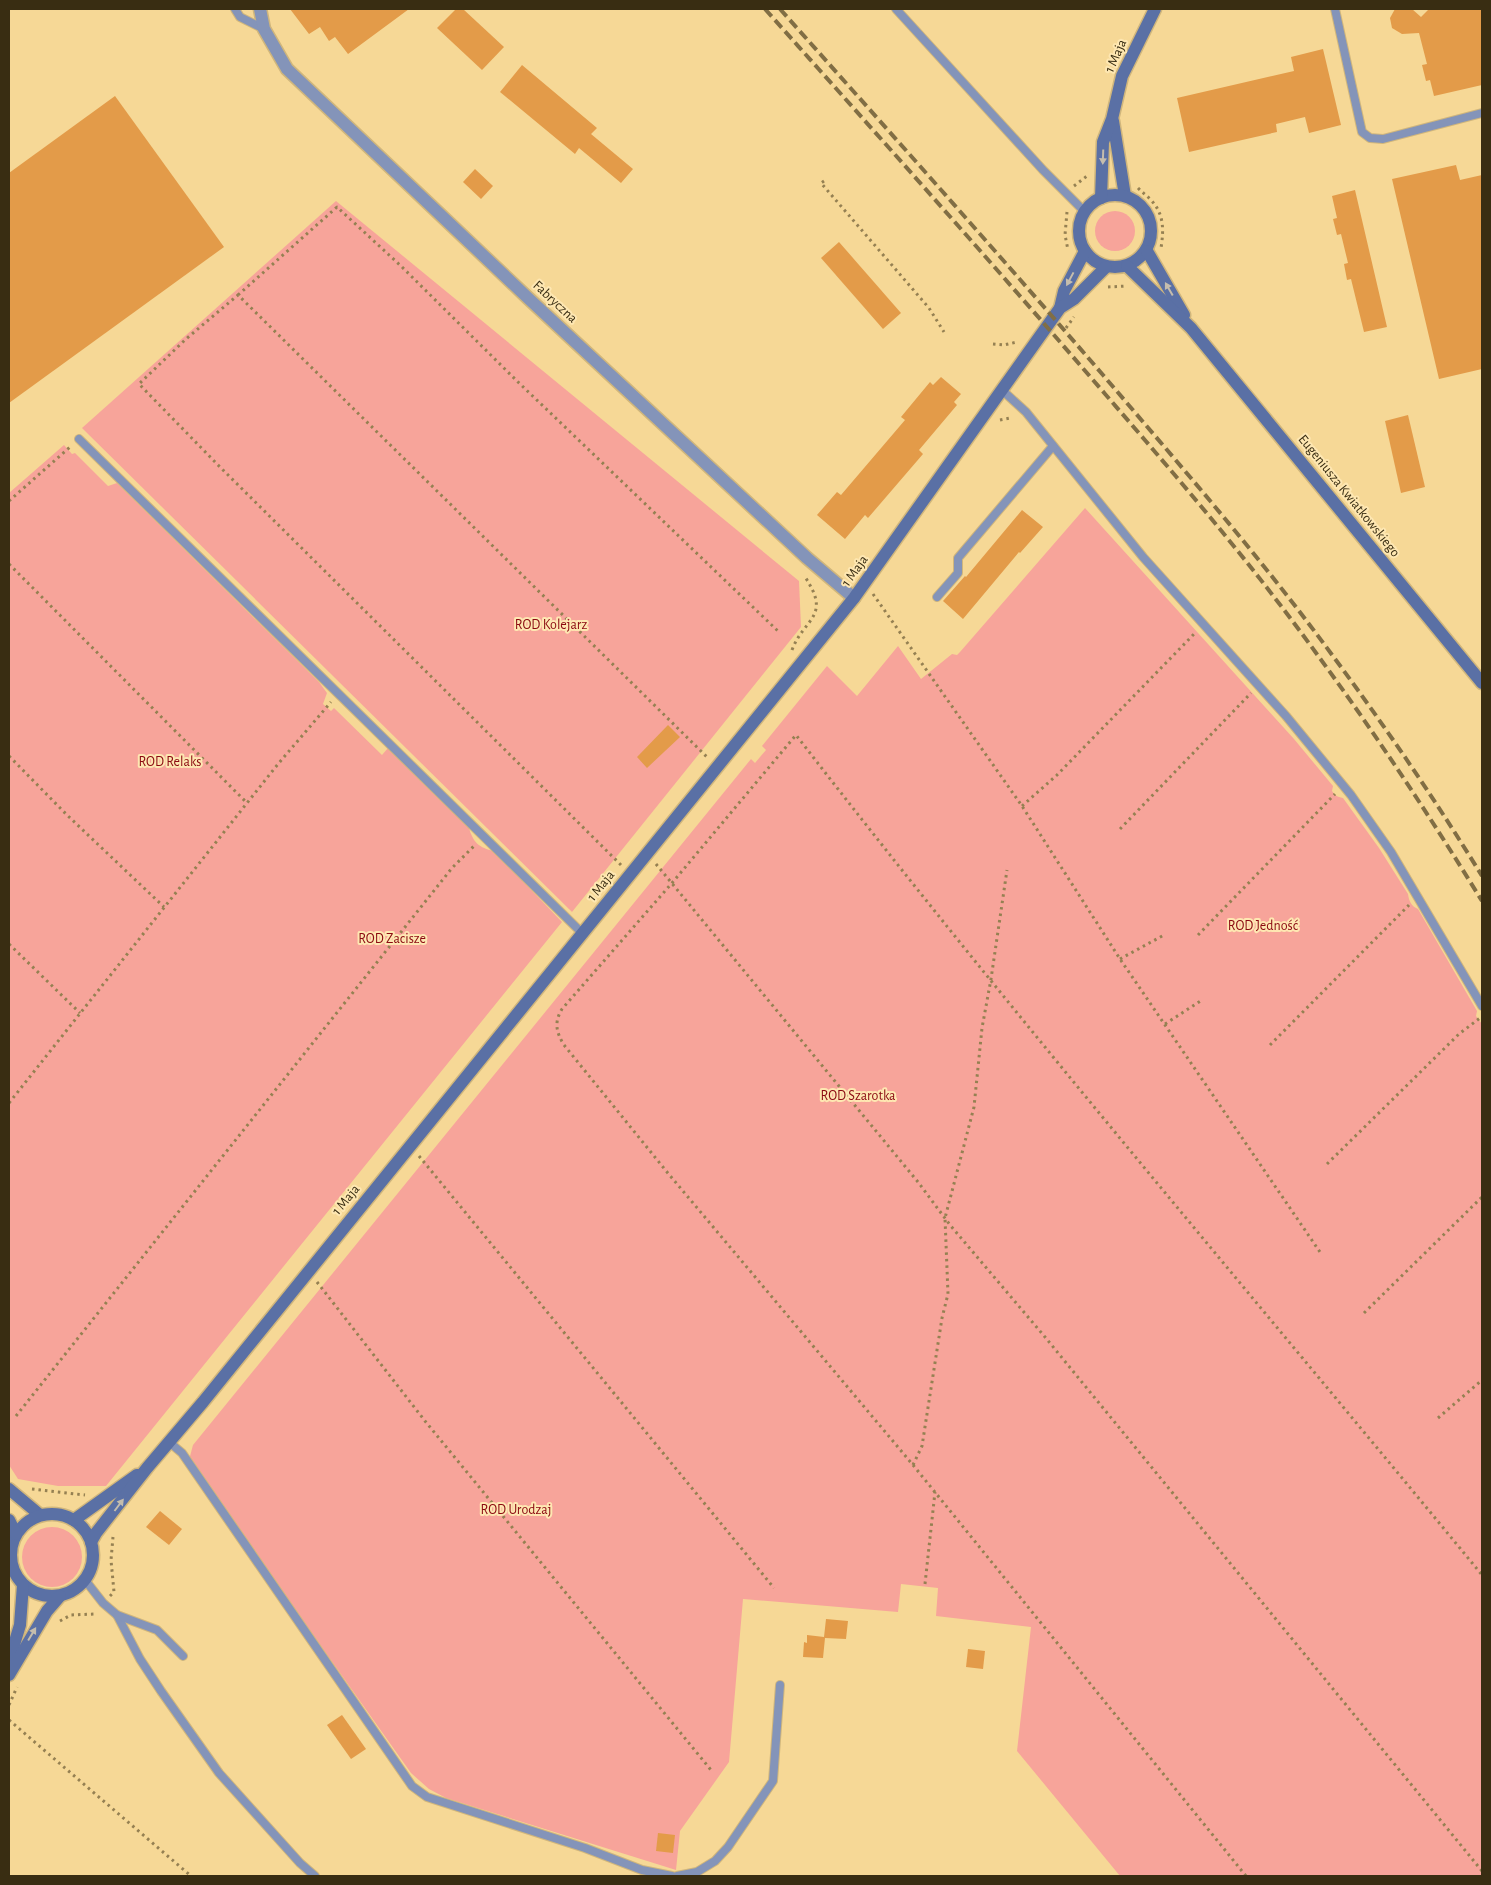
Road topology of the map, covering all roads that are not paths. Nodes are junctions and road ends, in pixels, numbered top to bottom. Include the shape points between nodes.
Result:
1 (235, 9) edge
2 (260, 9) edge
3 (896, 9) edge
4 (1155, 9) edge
5 (1335, 9) edge
6 (264, 29) junction
7 (1482, 113) edge
8 (1112, 119) junction
9 (1125, 196) junction
10 (1101, 198) junction
11 (1085, 212) junction
12 (1085, 251) junction
13 (1147, 251) junction
14 (1127, 266) junction
15 (1106, 267) junction
16 (1060, 308) junction
17 (1191, 328) junction
18 (1003, 391) junction
19 (79, 439) road end
20 (1053, 446) junction
21 (937, 597) dead end
22 (854, 598) junction
23 (1482, 683) edge
24 (582, 933) junction
25 (1482, 1006) edge
26 (169, 1442) junction
27 (147, 1468) junction
28 (9, 1489) edge
29 (40, 1515) junction
30 (9, 1520) edge
31 (74, 1520) junction
32 (16, 1534) junction
33 (91, 1542) junction
34 (85, 1580) junction
35 (23, 1586) junction
36 (60, 1596) junction
37 (117, 1614) junction
38 (183, 1656) dead end
39 (9, 1661) edge
40 (9, 1674) edge
41 (780, 1685) dead end
42 (315, 1876) edge
43 (672, 1876) edge
44 (677, 1876) edge

1 - 6 lane via 240,17
2 - 6 street, Fabryczna
3 - 11 lane
4 - 8 street, 1 Maja via 1122,76
5 - 7 lane via 1362,132 1370,138 1383,139
6 - 22 street, Fabryczna via 287,69 528,298
8 - 9 street, 1 Maja
8 -> 10 street, 1 Maja via 1103,142
9 - 10 street
9 - 13 street via 1144,208 1150,218 1151,240
10 - 11 street
11 - 12 street via 1079,234
12 - 15 street via 1090,258
12 -> 16 street, 1 Maja via 1064,291
13 - 14 street
17 -> 13 street, Eugeniusza Kwiatkowskiego
14 - 15 street
14 - 17 street, Eugeniusza Kwiatkowskiego
15 - 16 street, 1 Maja via 1078,296
16 - 18 street, 1 Maja
17 - 23 street, Eugeniusza Kwiatkowskiego
18 - 20 lane via 1026,412
18 - 22 street, 1 Maja
19 - 24 lane
20 - 21 lane via 958,558 958,573
20 - 25 lane via 1144,557 1344,786 1372,823
22 - 24 street, 1 Maja
24 - 26 street, 1 Maja
26 - 27 street, 1 Maja
26 - 43 lane via 182,1453 412,1786 427,1797 585,1848 642,1870
27 - 31 street, 1 Maja
33 -> 27 street, 1 Maja
28 - 29 street
29 - 31 street via 51,1513
29 - 32 street via 26,1522
30 - 32 street
31 - 33 street
32 - 35 street via 10,1561
33 - 34 street via 92,1562
34 - 36 street via 78,1588
34 - 37 lane via 103,1603
35 - 36 street via 36,1594
35 - 39 street via 20,1625
40 -> 36 street via 46,1611
37 - 38 lane via 157,1630
37 - 42 lane via 140,1659 214,1766
41 - 44 lane via 773,1781 728,1847 715,1860 697,1872

